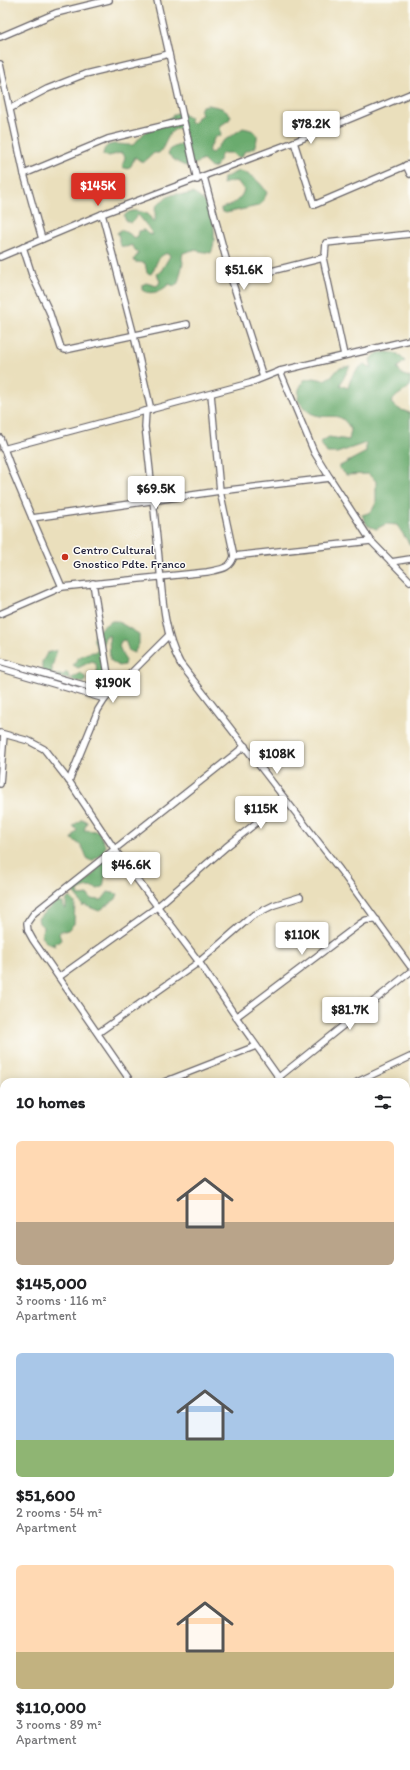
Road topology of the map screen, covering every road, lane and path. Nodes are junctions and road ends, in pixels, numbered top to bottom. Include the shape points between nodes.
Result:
1 (109, 0) edge
2 (157, 0) edge
3 (0, 37) edge
4 (169, 54) junction
5 (0, 64) edge
6 (410, 94) edge
7 (11, 108) junction
8 (183, 121) junction
9 (294, 142) junction
10 (408, 164) edge
11 (24, 174) junction
12 (410, 174) edge
13 (204, 177) junction
14 (197, 180) junction
15 (102, 214) junction
16 (410, 234) edge
17 (42, 239) junction
18 (23, 247) junction
19 (0, 257) edge
20 (323, 258) junction
21 (232, 281) junction
22 (187, 324) dead end
23 (134, 336) junction
24 (410, 340) edge
25 (344, 355) junction
26 (280, 371) junction
27 (263, 377) junction
28 (210, 394) junction
29 (148, 411) junction
30 (0, 438) edge
31 (3, 449) junction
32 (330, 478) junction
33 (220, 491) junction
34 (153, 501) junction
35 (32, 518) junction
36 (371, 541) junction
37 (234, 556) junction
38 (410, 559) edge
39 (391, 562) junction
40 (161, 577) junction
41 (410, 581) edge
42 (93, 583) junction
43 (62, 587) junction
44 (0, 614) edge
45 (168, 636) junction
46 (0, 661) edge
47 (0, 668) edge
48 (111, 693) junction
49 (105, 699) junction
50 (2, 734) edge
51 (245, 746) junction
52 (69, 781) junction
53 (0, 784) edge
54 (285, 800) junction
55 (115, 850) junction
56 (300, 897) dead end
57 (157, 907) junction
58 (377, 920) junction
59 (199, 962) junction
60 (410, 966) edge
61 (410, 972) edge
62 (59, 977) junction
63 (236, 1017) junction
64 (98, 1033) junction
65 (256, 1046) junction
66 (410, 1057) edge
67 (278, 1077) joint
68 (128, 1078) edge
69 (174, 1078) edge
70 (365, 1078) edge

1 - 3 street via 56,13
2 - 4 street
4 - 7 street via 85,74 47,89
4 - 8 street
5 - 7 street
6 - 9 street
7 - 11 street
8 - 11 street via 108,139
8 - 14 street
9 - 10 street via 314,205
9 - 13 street
10 - 12 street
11 - 17 street
13 - 14 street
13 - 21 street
14 - 15 street
15 - 17 street
15 - 23 street
16 - 20 street via 326,243
17 - 18 street
18 - 19 street
18 - 23 street via 61,348 65,350
20 - 21 street
20 - 25 street
21 - 27 street
22 - 23 street
23 - 29 street
24 - 25 street
25 - 26 street
26 - 27 street
26 - 32 street via 314,452
27 - 28 street
28 - 29 street
28 - 33 street
29 - 31 street
29 - 34 street via 145,427
30 - 31 street
31 - 35 street
32 - 33 street
32 - 36 street
33 - 34 street
33 - 37 street
34 - 35 street
34 - 40 street
35 - 43 street
36 - 37 street
36 - 39 street
37 - 40 street via 229,566 207,572
38 - 39 street
39 - 41 street
40 - 42 street
40 - 45 street
42 - 43 street
42 - 48 street
43 - 44 street
45 - 48 street
45 - 51 street via 180,663
46 - 48 street
47 - 49 street
48 - 49 street
49 - 52 street
50 - 52 street via 29,741 44,749
50 - 53 street
51 - 54 street
51 - 55 street
52 - 55 street
54 - 57 street
54 - 58 street
55 - 57 street
55 - 62 street via 34,912 27,923 33,940
56 - 59 street via 274,905 252,916
57 - 59 street
57 - 62 street
58 - 60 street
58 - 63 street via 366,920 361,923
59 - 63 street
59 - 64 street
61 - 67 street
62 - 64 street
63 - 65 street
64 - 68 street
65 - 67 street
65 - 69 street
66 - 70 street

